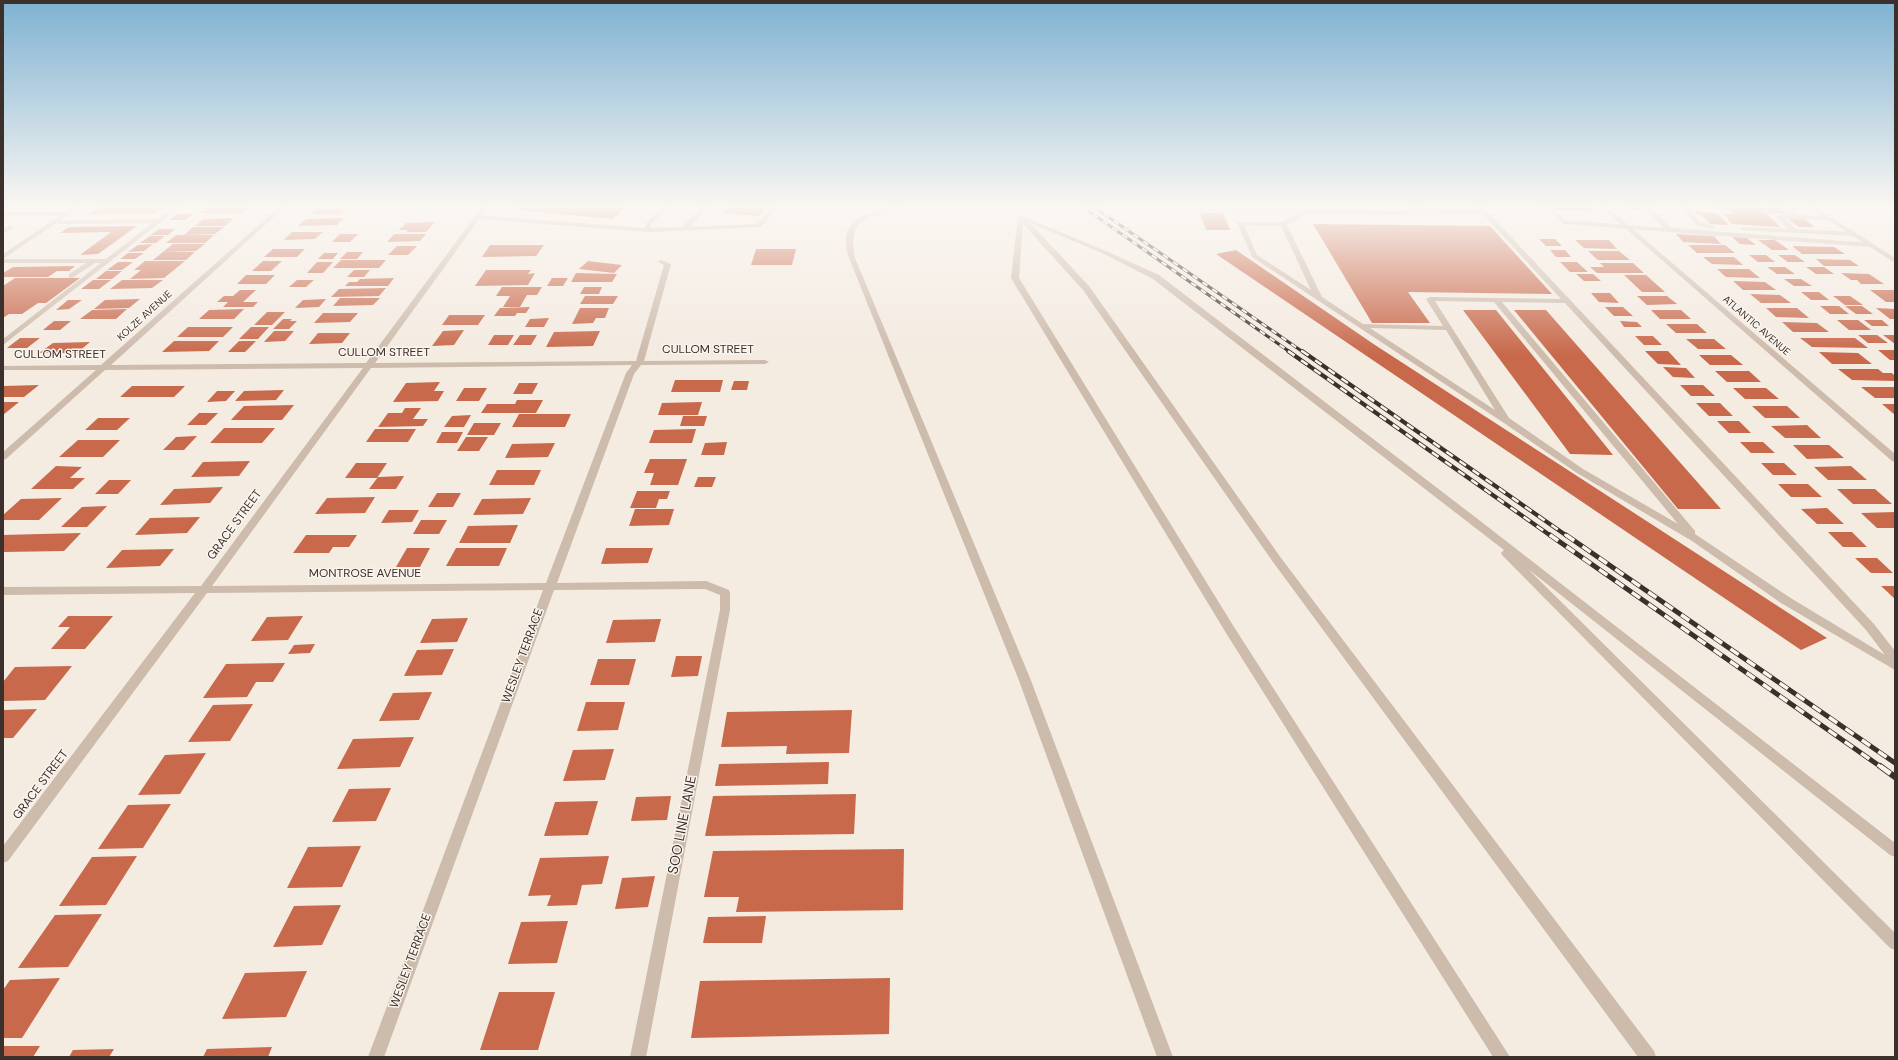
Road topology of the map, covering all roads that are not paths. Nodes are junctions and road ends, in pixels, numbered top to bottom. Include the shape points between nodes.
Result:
1 (113, 256) edge
2 (227, 256) edge
3 (448, 256) edge
4 (852, 256) edge
5 (1017, 256) edge
6 (1057, 256) edge
7 (1113, 256) edge
8 (1255, 256) edge
9 (1299, 256) edge
10 (1527, 256) edge
11 (1661, 256) edge
12 (108, 260) junction
13 (3, 261) edge
14 (93, 261) junction
15 (661, 262) dead end
16 (72, 276) dead end
17 (1319, 299) junction
18 (1496, 300) junction
19 (1568, 301) junction
20 (1361, 326) junction
21 (1448, 328) junction
22 (3, 343) edge
23 (765, 362) dead end
24 (639, 363) junction
25 (367, 365) junction
26 (103, 367) junction
27 (3, 368) edge
28 (1507, 422) junction
29 (3, 457) edge
30 (1895, 459) edge
31 (1475, 522) junction
32 (1696, 539) junction
33 (550, 586) junction
34 (204, 588) junction
35 (3, 591) edge
36 (724, 593) joint
37 (1895, 659) edge
38 (1895, 666) edge
39 (1895, 851) edge
40 (3, 857) edge
41 (1895, 943) edge
42 (376, 1057) edge
43 (638, 1057) edge
44 (1165, 1057) edge
45 (1502, 1057) edge
46 (1648, 1057) edge

1 - 12 street
2 - 26 street, KOLZE AVENUE
3 - 25 street, GRACE STREET
4 - 44 street via 1024,678
5 - 45 street via 1015,278 1230,630
6 - 46 street via 1086,288 1278,560
7 - 31 street via 1156,277
8 - 17 street
9 - 17 street
10 - 19 street
11 - 30 street, ATLANTIC AVENUE
12 - 14 street
12 - 22 street
13 - 14 street
14 - 16 street
15 - 24 street, WESLEY TERRACE via 668,264
17 - 20 street
18 - 19 street
18 - 21 street via 1430,300
18 - 32 street
19 - 37 street via 1870,627
20 - 21 street
20 - 28 street
21 - 28 street
23 - 24 street, CULLOM STREET
24 - 25 street, CULLOM STREET
24 - 33 street, WESLEY TERRACE via 630,373
25 - 26 street, CULLOM STREET
25 - 34 street, GRACE STREET
26 - 27 street, CULLOM STREET
26 - 29 street, KOLZE AVENUE
28 - 32 street via 1580,471
31 - 39 street
31 - 41 street
32 - 38 street via 1786,600
33 - 34 street, MONTROSE AVENUE
33 - 36 street, MONTROSE AVENUE via 706,585
33 - 42 street, WESLEY TERRACE
34 - 35 street, MONTROSE AVENUE
34 - 40 street, GRACE STREET
36 - 43 street, SOO LINE LANE via 725,610

